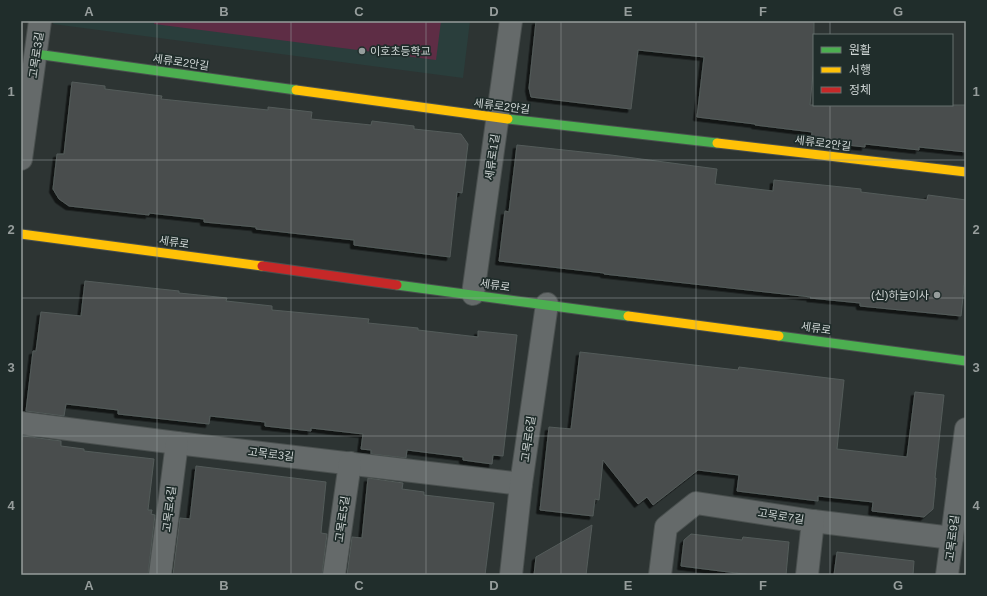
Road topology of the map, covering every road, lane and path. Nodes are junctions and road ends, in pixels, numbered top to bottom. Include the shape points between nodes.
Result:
1 (40, 21) edge
2 (511, 21) edge
3 (36, 54) junction
4 (497, 118) junction
5 (21, 159) edge
6 (966, 172) edge
7 (21, 234) edge
8 (472, 294) junction
9 (547, 304) junction
10 (966, 361) edge
11 (21, 423) edge
12 (966, 429) edge
13 (177, 443) junction
14 (350, 464) junction
15 (963, 470) edge
16 (521, 484) junction
17 (813, 521) junction
18 (952, 538) junction
19 (160, 575) edge
20 (334, 575) edge
21 (511, 575) edge
22 (660, 575) edge
23 (807, 575) edge
24 (947, 575) edge

1 - 3 street, 고목로3길
2 - 4 street, 세류로1길
3 - 4 street, 세류로2안길
3 - 5 street, 고목로3길
4 - 6 street, 세류로2안길
4 - 8 street, 세류로1길
7 - 8 street, 세류로
8 - 9 street, 세류로
9 - 10 street, 세류로
9 - 16 street, 고목로6길
11 - 13 street, 고목로3길
12 - 15 street, 고목로9길
13 - 14 street, 고목로3길
13 - 19 street, 고목로4길
14 - 16 street, 고목로3길
14 - 20 street, 고목로5길
15 - 18 street, 고목로9길
16 - 21 street, 고목로6길
17 - 18 street, 고목로7길
17 - 22 street, 고목로7길 via 696,504 666,527
17 - 23 street
18 - 24 street, 고목로9길

